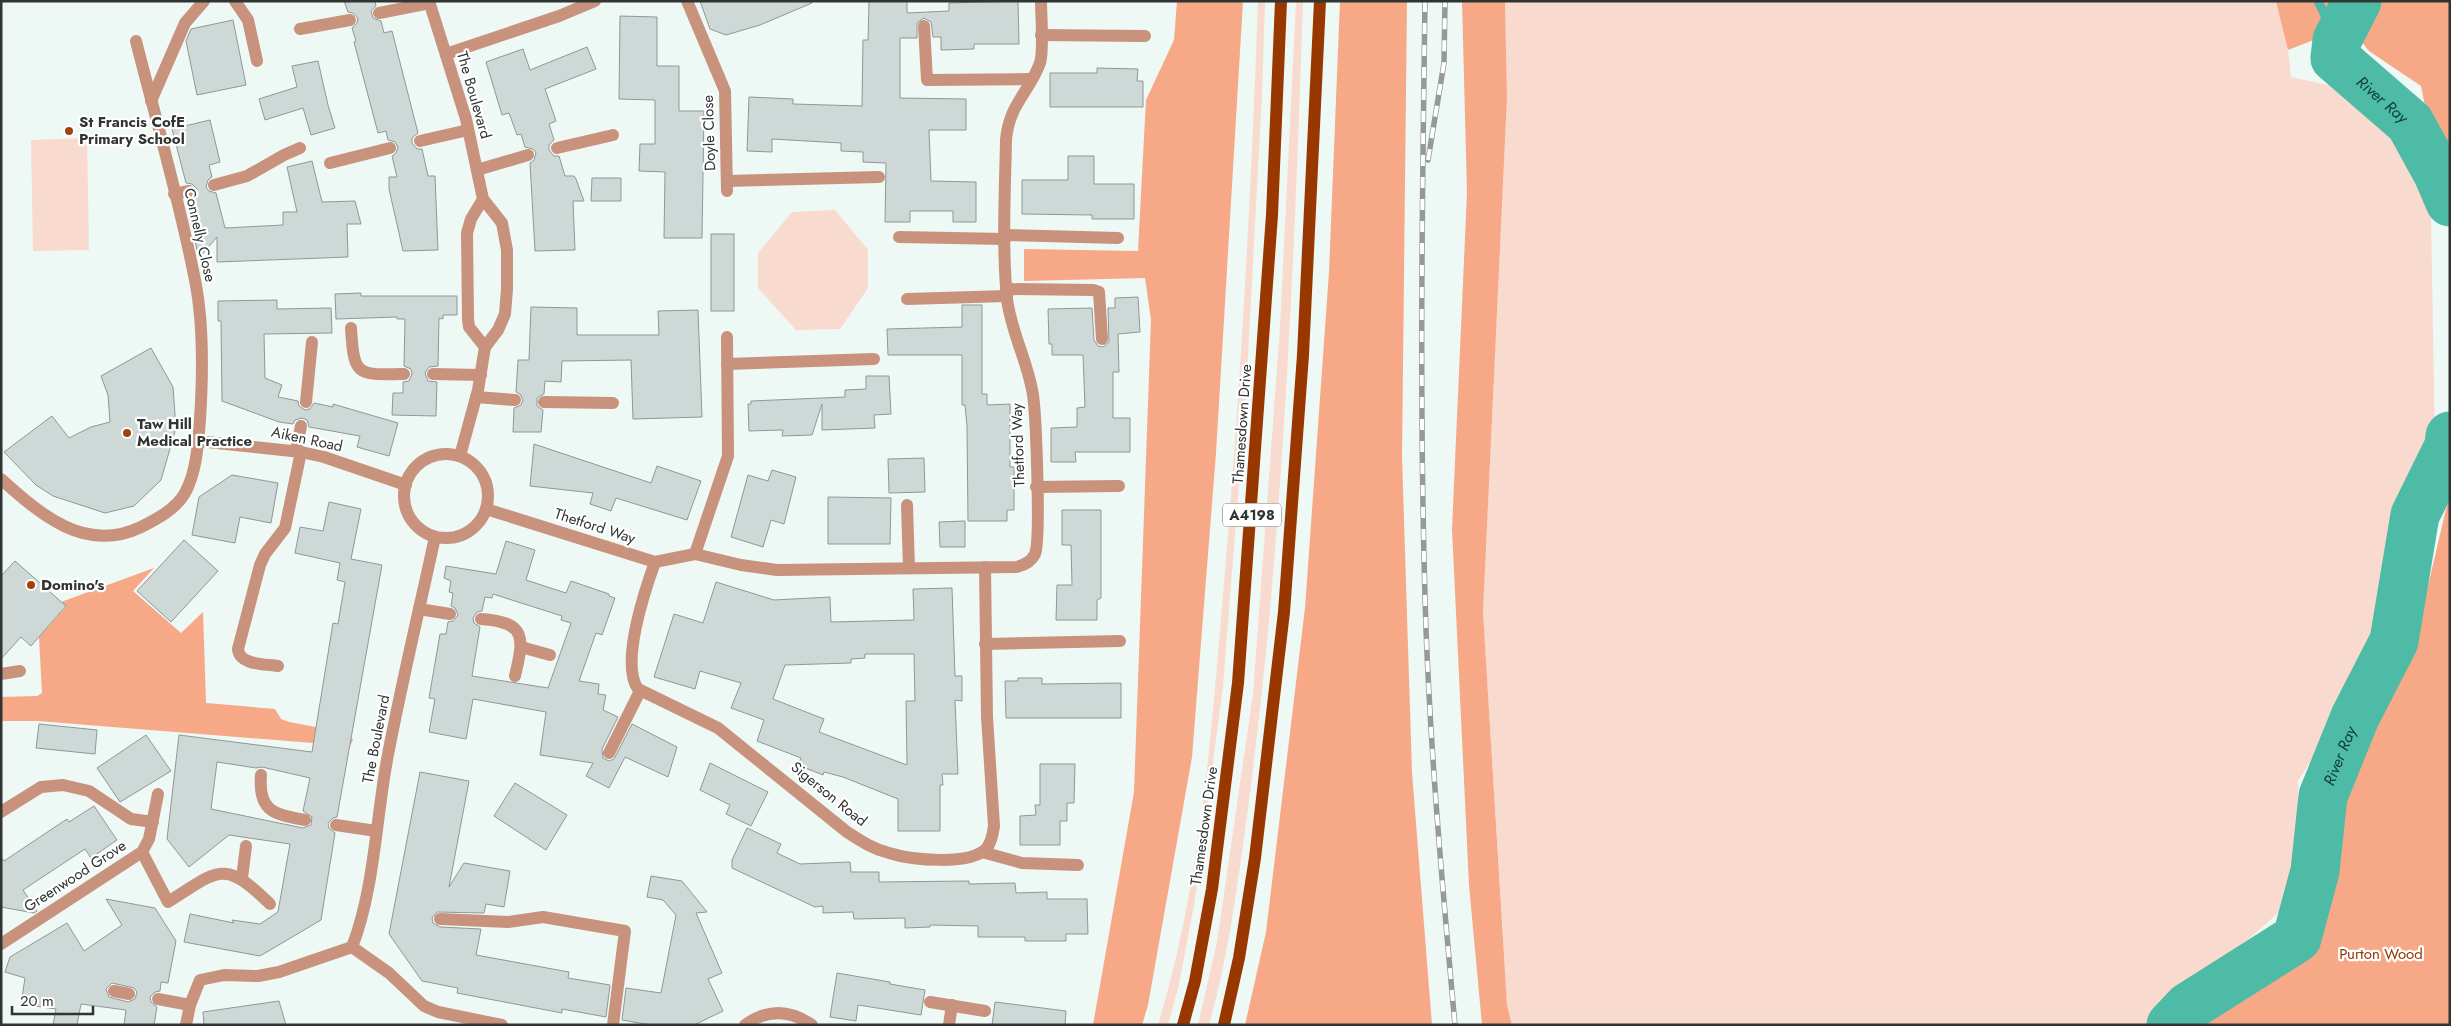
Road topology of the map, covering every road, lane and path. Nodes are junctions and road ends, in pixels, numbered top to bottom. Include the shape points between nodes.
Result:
1 (204, 1) edge
2 (235, 1) edge
3 (595, 1) edge
4 (687, 1) edge
5 (1041, 1) edge
6 (1281, 1) edge
7 (1320, 1) edge
8 (429, 2) edge
9 (379, 13) dead end
10 (350, 20) dead end
11 (924, 26) dead end
12 (300, 29) dead end
13 (1041, 35) junction
14 (1145, 36) dead end
15 (136, 41) dead end
16 (446, 54) junction
17 (257, 61) dead end
18 (1032, 79) junction
19 (151, 102) junction
20 (468, 130) junction
21 (614, 135) dead end
22 (420, 141) dead end
23 (300, 148) dead end
24 (390, 148) dead end
25 (557, 148) dead end
26 (528, 155) dead end
27 (330, 163) dead end
28 (477, 170) junction
29 (879, 177) dead end
30 (214, 185) dead end
31 (189, 191) dead end
32 (174, 194) junction
33 (482, 199) junction
34 (899, 237) dead end
35 (1005, 237) junction
36 (1118, 238) dead end
37 (1007, 292) junction
38 (907, 299) dead end
39 (351, 328) dead end
40 (727, 337) dead end
41 (1102, 339) dead end
42 (312, 342) dead end
43 (485, 347) junction
44 (874, 359) dead end
45 (727, 364) junction
46 (404, 374) dead end
47 (433, 374) dead end
48 (481, 375) junction
49 (476, 397) junction
50 (515, 400) dead end
51 (306, 402) dead end
52 (544, 402) dead end
53 (613, 403) dead end
54 (301, 426) dead end
55 (198, 440) junction
56 (298, 451) junction
57 (460, 456) junction
58 (1, 479) edge
59 (406, 485) junction
60 (1119, 486) dead end
61 (1036, 487) junction
62 (907, 505) dead end
63 (486, 509) junction
64 (435, 537) junction
65 (695, 554) junction
66 (655, 562) junction
67 (985, 567) junction
68 (909, 568) junction
69 (419, 609) junction
70 (450, 614) dead end
71 (481, 619) dead end
72 (1120, 641) dead end
73 (985, 644) junction
74 (521, 647) junction
75 (550, 655) dead end
76 (278, 666) dead end
77 (20, 671) dead end
78 (1, 674) edge
79 (515, 676) dead end
80 (640, 691) junction
81 (610, 753) dead end
82 (261, 775) dead end
83 (158, 794) dead end
84 (1, 812) edge
85 (305, 820) dead end
86 (153, 822) junction
87 (336, 825) dead end
88 (376, 831) junction
89 (246, 846) dead end
90 (142, 852) junction
91 (982, 852) junction
92 (1078, 865) dead end
93 (242, 878) junction
94 (270, 904) dead end
95 (440, 919) dead end
96 (1, 944) edge
97 (352, 947) junction
98 (114, 991) dead end
99 (129, 994) dead end
100 (158, 999) dead end
101 (930, 1002) dead end
102 (190, 1004) junction
103 (952, 1005) junction
104 (985, 1010) dead end
105 (478, 1023) edge
106 (186, 1025) edge
107 (502, 1025) edge
108 (612, 1025) edge
109 (745, 1025) edge
110 (812, 1025) edge
111 (949, 1025) edge
112 (1183, 1025) edge
113 (1224, 1025) edge

1 - 19 street via 185,23
2 - 17 street via 248,20
3 - 16 street
4 - 29 street, Doyle Close via 725,91 727,186
5 - 13 street, Thetford Way
6 - 112 main road, Thamesdown Drive / A4198 via 1272,215 1239,674 1212,889
7 - 113 main road, A4198 via 1303,355 1284,612 1254,867
8 - 9 street
8 - 16 street, The Boulevard
10 - 12 street
11 - 18 street via 926,80
13 - 14 street
13 - 18 street, Thetford Way via 1041,61
15 - 19 street, Connelly Close
16 - 20 street, The Boulevard
18 - 35 street, Thetford Way via 1007,122
19 - 32 street, Connelly Close
20 - 22 street
20 - 28 street, The Boulevard
21 - 25 street
23 - 30 street via 247,176
24 - 27 street
26 - 28 street
28 - 33 street, The Boulevard
31 - 32 street
32 - 55 street, Connelly Close via 195,281 200,323 203,368
33 - 43 street via 471,218 468,233 468,319 473,333
33 - 43 street via 502,223 507,275 505,314
34 - 35 street
35 - 36 street
35 - 37 street, Thetford Way
37 - 38 street
37 - 41 street via 1099,292
37 - 61 street, Thetford Way via 1033,395
39 - 46 street via 353,359 360,370 374,374
40 - 45 street
42 - 51 street
43 - 48 street
44 - 45 street
45 - 65 street via 727,462
47 - 48 street
48 - 49 street
49 - 50 street
49 - 57 street
52 - 53 street
54 - 56 street
55 - 56 street, Aiken Road
55 - 58 street via 189,482 177,503 162,516 118,535 91,534 59,525
56 - 59 street, Aiken Road
56 - 76 street via 285,528 260,565 238,649 243,659
57 - 59 street via 443,454 426,459 413,470
57 - 63 street via 474,464 484,478 488,494
59 - 64 street via 404,502 410,517
60 - 61 street
61 - 67 street, Thetford Way via 1035,554 1025,565
62 - 68 street
63 - 64 street via 470,532 453,538
63 - 66 street, Thetford Way
64 - 69 street, The Boulevard
65 - 66 street, Thetford Way
65 - 68 street, Thetford Way via 777,570
66 - 80 street via 636,621 631,674
67 - 68 street, Thetford Way
67 - 73 street
69 - 70 street
69 - 88 street, The Boulevard via 387,760
71 - 74 street via 509,624 520,636
72 - 73 street
73 - 91 street via 994,826 991,843
74 - 75 street
74 - 79 street
77 - 78 street
80 - 81 street
80 - 91 street, Sigerson Road via 718,728 847,832 869,846 889,854 946,859 966,858
82 - 85 street via 260,797 270,810
83 - 86 street, Greenwood Grove
84 - 86 street via 41,787 63,785 89,791 131,819
86 - 90 street, Greenwood Grove
87 - 88 street
88 - 97 street, The Boulevard via 367,896
89 - 93 street
90 - 93 street, Greenwood Grove via 168,902 214,874 233,874
90 - 96 street, Greenwood Grove
91 - 92 street via 1022,863
93 - 94 street
95 - 108 street via 508,922 543,918 625,931
97 - 102 street via 279,972 258,976 224,975 200,980
97 - 105 street via 389,974 424,1006
98 - 99 street
100 - 102 street
101 - 103 street
102 - 106 street
103 - 104 street
103 - 111 street
105 - 107 street
109 - 110 street via 758,1016 771,1013 795,1016

